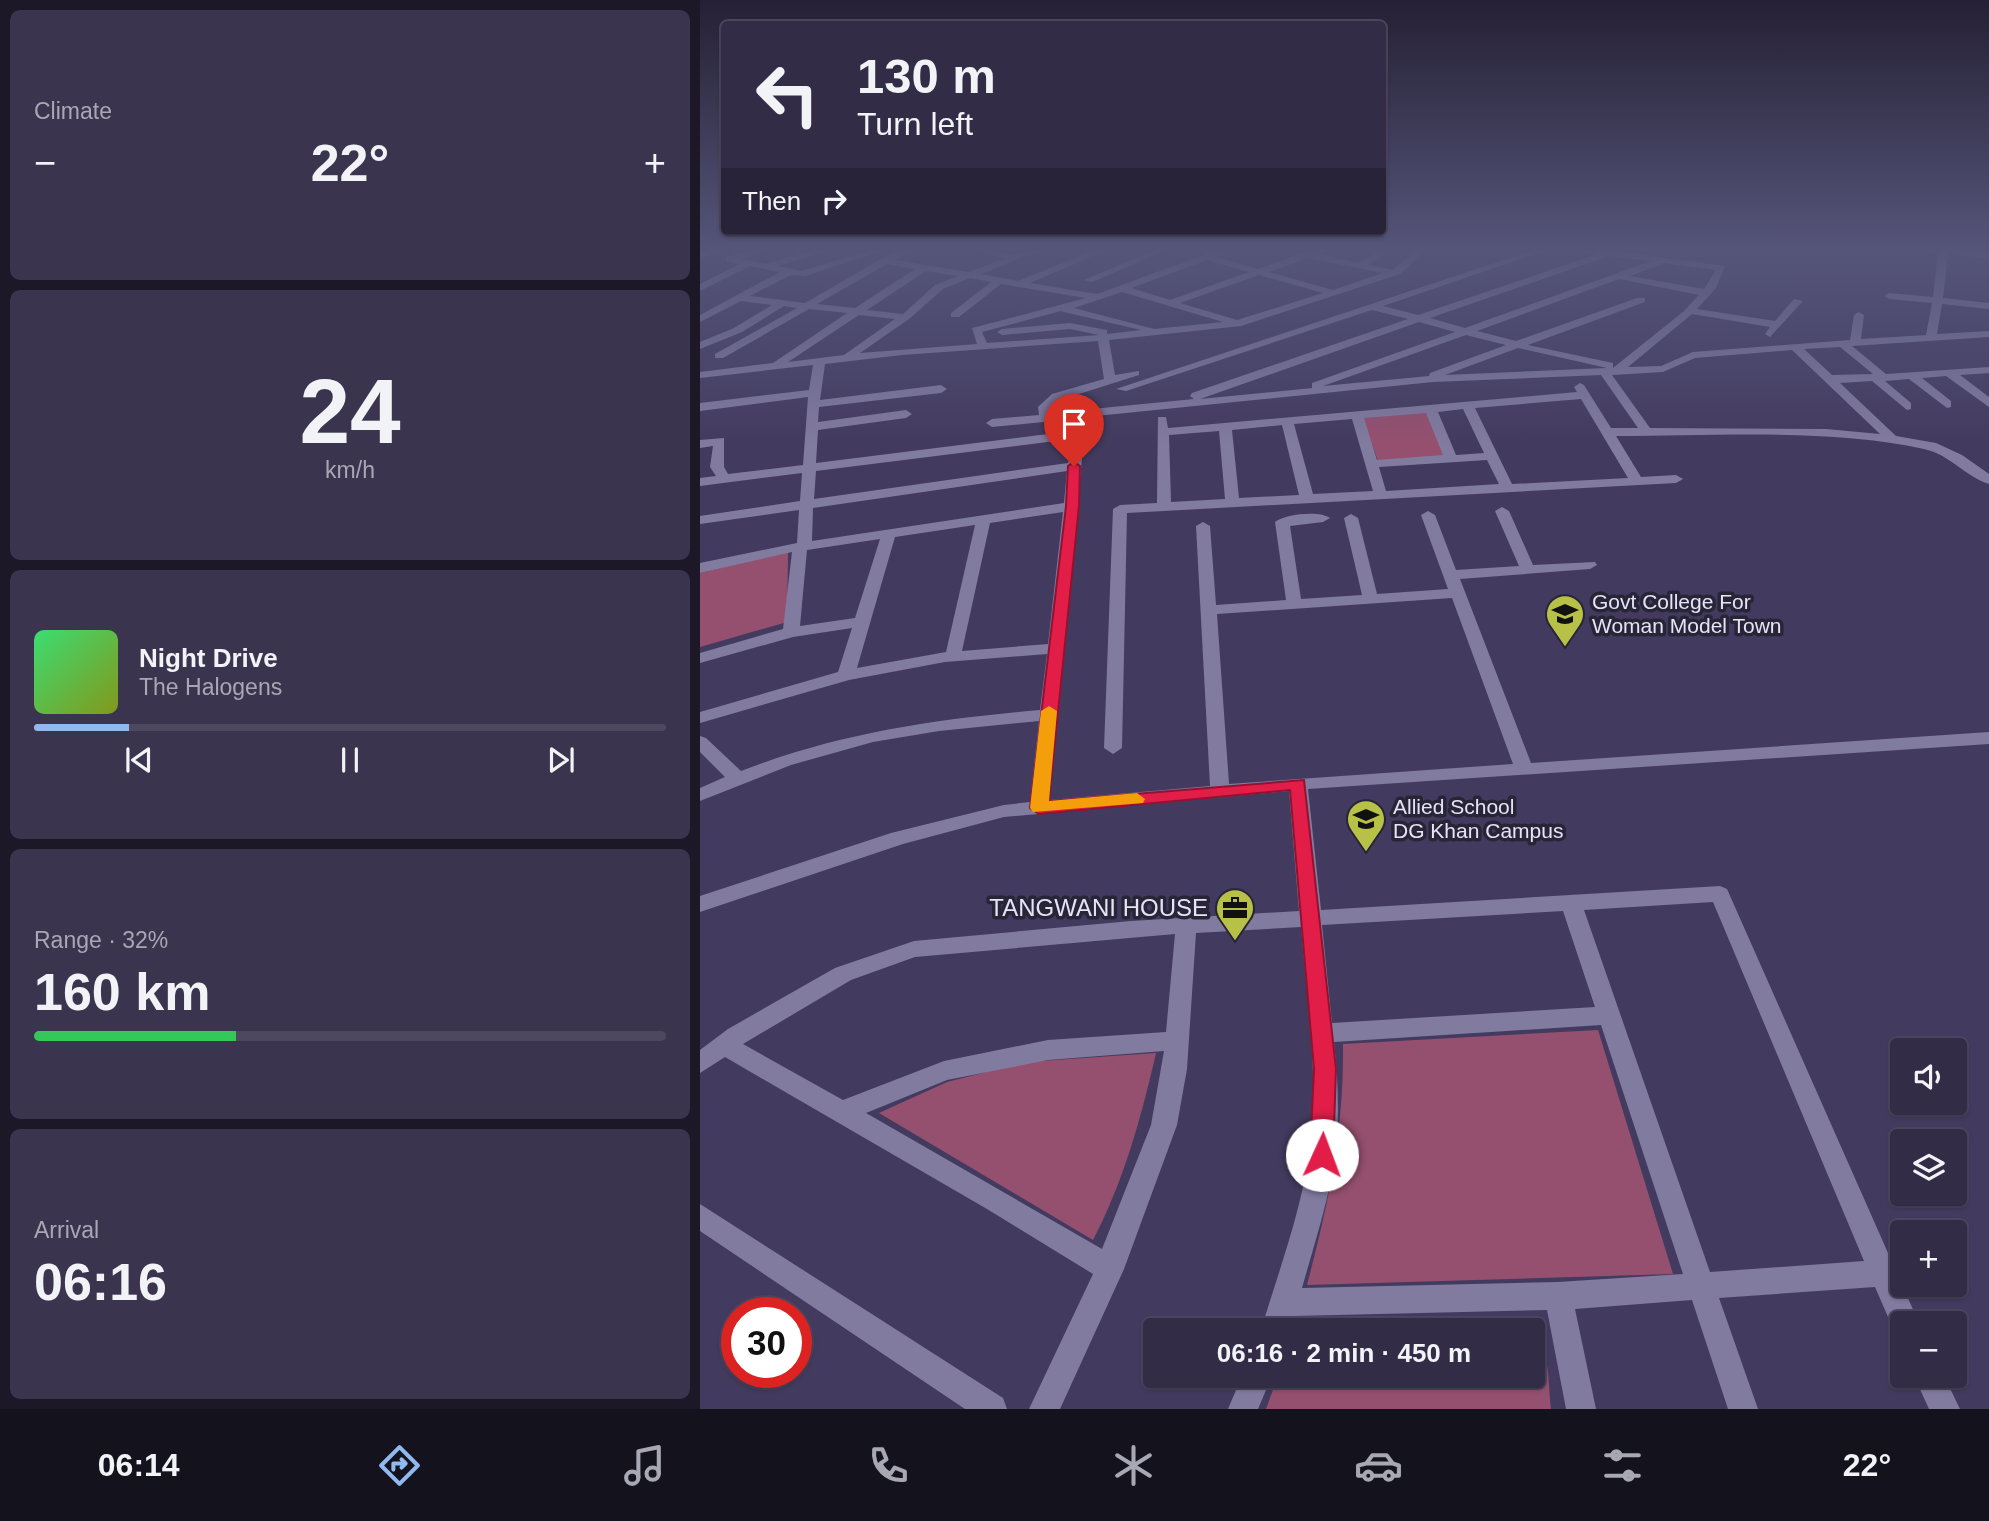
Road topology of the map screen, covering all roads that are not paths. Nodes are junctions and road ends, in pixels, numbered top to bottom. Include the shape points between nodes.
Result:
1 (764, 314) edge
2 (793, 314) edge
3 (852, 314) edge
4 (878, 314) edge
5 (909, 314) edge
6 (1040, 314) edge
7 (1086, 314) edge
8 (1205, 314) edge
9 (1269, 314) edge
10 (1350, 314) edge
11 (1402, 314) edge
12 (1436, 314) edge
13 (1519, 314) edge
14 (1602, 314) edge
15 (1686, 314) edge
16 (1707, 314) edge
17 (1787, 314) edge
18 (1936, 314) edge
19 (1859, 315) dead end
20 (905, 317) junction
21 (1421, 319) junction
22 (1237, 324) junction
23 (1778, 325) junction
24 (1163, 332) junction
25 (1469, 332) junction
26 (978, 334) junction
27 (1989, 334) edge
28 (1122, 336) junction
29 (1931, 337) junction
30 (1103, 338) junction
31 (1855, 342) junction
32 (1515, 344) junction
33 (1842, 344) junction
34 (700, 346) edge
35 (983, 346) junction
36 (1796, 347) junction
37 (1756, 349) junction
38 (847, 358) junction
39 (820, 361) junction
40 (1171, 362) dead end
41 (774, 366) junction
42 (755, 369) junction
43 (1614, 370) junction
44 (1989, 370) edge
45 (1570, 373) junction
46 (1949, 373) junction
47 (700, 375) edge
48 (1913, 376) junction
49 (1825, 378) junction
50 (1880, 378) junction
51 (1110, 381) junction
52 (1421, 381) junction
53 (941, 389) dead end
54 (1122, 389) dead end
55 (1316, 391) junction
56 (1586, 396) junction
57 (813, 399) junction
58 (1989, 403) edge
59 (1467, 404) junction
60 (1948, 404) dead end
61 (1908, 405) dead end
62 (1166, 406) junction
63 (700, 407) edge
64 (1430, 407) junction
65 (906, 414) dead end
66 (1080, 414) junction
67 (1357, 414) junction
68 (1046, 418) junction
69 (1287, 420) junction
70 (992, 423) dead end
71 (1225, 425) junction
72 (812, 427) junction
73 (1645, 430) junction
74 (1163, 432) junction
75 (1609, 432) junction
76 (1078, 434) junction
77 (1892, 439) junction
78 (700, 444) edge
79 (1493, 456) junction
80 (1451, 459) junction
81 (1372, 464) junction
82 (1074, 466) junction
83 (810, 468) junction
84 (1676, 478) dead end
85 (724, 479) junction
86 (1989, 480) edge
87 (1637, 481) junction
88 (700, 482) edge
89 (1507, 488) junction
90 (1381, 495) junction
91 (1307, 498) junction
92 (1232, 502) junction
93 (807, 505) junction
94 (1073, 506) junction
95 (1164, 506) junction
96 (1502, 511) dead end
97 (1428, 515) dead end
98 (984, 517) junction
99 (1323, 518) dead end
100 (1351, 518) dead end
101 (700, 520) edge
102 (1203, 526) dead end
103 (889, 533) junction
104 (802, 547) junction
105 (1590, 565) dead end
106 (700, 568) edge
107 (1528, 569) junction
108 (1451, 575) junction
109 (1457, 593) junction
110 (1371, 599) junction
111 (1294, 604) junction
112 (1209, 610) junction
113 (864, 621) junction
114 (791, 632) junction
115 (1056, 648) junction
116 (953, 656) junction
117 (700, 658) edge
118 (846, 676) junction
119 (1049, 715) junction
120 (700, 718) edge
121 (1989, 738) edge
122 (700, 743) edge
123 (1113, 748) dead end
124 (1524, 769) junction
125 (738, 779) junction
126 (1298, 784) junction
127 (1220, 791) junction
128 (700, 796) edge
129 (1039, 808) junction
130 (1571, 903) junction
131 (700, 904) edge
132 (1311, 919) junction
133 (1185, 926) junction
134 (1609, 1015) junction
135 (1321, 1033) junction
136 (1177, 1041) junction
137 (724, 1045) junction
138 (700, 1063) edge
139 (842, 1112) junction
140 (700, 1216) edge
141 (1110, 1269) junction
142 (1882, 1273) junction
143 (1702, 1286) junction
144 (1558, 1296) junction
145 (1284, 1303) junction
146 (1899, 1311) edge
147 (1279, 1318) edge
148 (1252, 1388) edge
149 (1935, 1388) edge
150 (992, 1409) edge
151 (1044, 1409) edge
152 (1243, 1409) edge
153 (1581, 1409) edge
154 (1742, 1409) edge
155 (1945, 1409) edge

1 - 34 street
2 - 42 street via 719,356
3 - 41 street
4 - 20 street
5 - 20 street
6 - 26 street via 976,330
7 - 24 street
8 - 22 street
9 - 22 street
10 - 54 street
11 - 21 street
12 - 21 street
13 - 25 street
14 - 32 street
15 - 43 street
16 - 23 street
17 - 23 street
18 - 29 street
19 - 31 street
20 - 38 street
21 - 25 street
21 - 62 street
22 - 24 street
23 - 37 street
24 - 28 street
25 - 32 street
25 - 55 street via 1322,381 1314,386
26 - 28 street via 1070,326
26 - 35 street
27 - 29 street
28 - 30 street
29 - 31 street
30 - 35 street
30 - 51 street
31 - 33 street
32 - 43 street
32 - 52 street
33 - 36 street
33 - 50 street
35 - 38 street
36 - 37 street
36 - 49 street
37 - 43 street via 1693,355 1663,369
38 - 39 street
39 - 41 street
39 - 57 street
40 - 51 street
41 - 42 street
42 - 47 street
43 - 45 street
43 - 73 street
44 - 46 street
45 - 52 street
45 - 56 street
46 - 48 street
46 - 58 street
48 - 50 street
48 - 60 street
49 - 50 street
49 - 77 street
50 - 61 street
51 - 68 street via 1049,401 1044,407
52 - 55 street
53 - 57 street
55 - 62 street
56 - 59 street
56 - 75 street
57 - 63 street
57 - 72 street
59 - 64 street
59 - 79 street
62 - 66 street
62 - 74 street
64 - 67 street
64 - 80 street
65 - 72 street
66 - 68 street
66 - 76 street
67 - 69 street
67 - 81 street
68 - 70 street
69 - 71 street
69 - 91 street
71 - 74 street
71 - 92 street
72 - 83 street
73 - 75 street
73 - 77 street via 1826,433
74 - 95 street
75 - 87 street
76 - 82 street
76 - 83 street
77 - 86 street via 1931,446
78 - 85 street via 720,441 717,467
79 - 80 street
79 - 89 street
80 - 81 street
81 - 90 street
82 - 93 street
82 - 94 street
83 - 85 street
83 - 93 street
84 - 87 street
85 - 88 street
87 - 89 street
89 - 90 street
90 - 91 street
91 - 92 street
92 - 95 street
93 - 101 street
93 - 104 street
94 - 98 street
94 - 115 street
95 - 123 street via 1120,509
96 - 107 street
97 - 108 street
98 - 103 street
98 - 116 street
99 - 111 street via 1282,522
100 - 110 street
102 - 112 street
103 - 104 street
103 - 113 street
104 - 106 street
104 - 114 street
105 - 107 street
107 - 108 street
108 - 109 street
109 - 110 street
109 - 124 street
110 - 111 street
111 - 112 street
112 - 127 street
113 - 114 street
113 - 118 street
114 - 117 street
115 - 116 street
115 - 119 street
116 - 118 street
118 - 120 street
119 - 125 street via 872,737
119 - 129 street
121 - 124 street
122 - 125 street
124 - 126 street
125 - 128 street
126 - 127 street
126 - 132 street
127 - 129 street
129 - 131 street via 1004,811 898,838
130 - 132 street
130 - 134 street
130 - 142 street via 1720,894
132 - 133 street
132 - 135 street
133 - 136 street
133 - 137 street via 914,949 843,974
134 - 135 street
134 - 143 street
135 - 145 street via 1325,1069 1322,1155
136 - 139 street via 1048,1050 944,1070
136 - 141 street via 1164,1125
137 - 138 street
137 - 139 street
139 - 141 street
140 - 150 street
141 - 151 street
142 - 143 street
142 - 146 street
143 - 144 street
143 - 154 street
144 - 145 street
144 - 153 street
145 - 147 street
148 - 152 street
149 - 155 street

